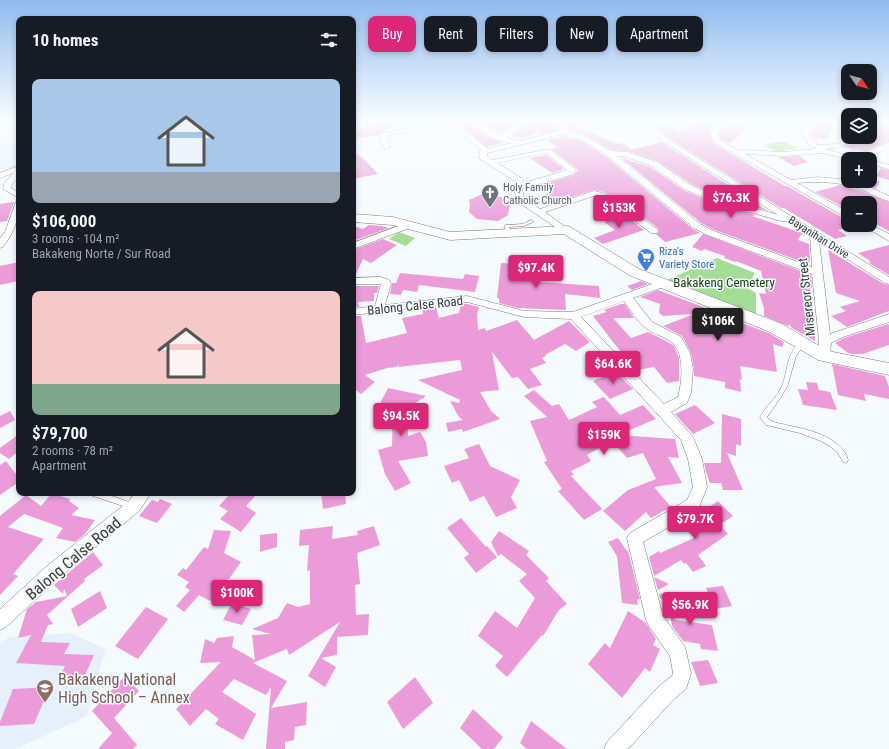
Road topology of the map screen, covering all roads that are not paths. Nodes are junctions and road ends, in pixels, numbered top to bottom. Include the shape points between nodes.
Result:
1 (483, 156) edge
2 (522, 156) edge
3 (554, 156) edge
4 (613, 156) edge
5 (630, 156) edge
6 (691, 156) edge
7 (745, 156) edge
8 (492, 162) junction
9 (877, 164) edge
10 (889, 167) edge
11 (16, 169) edge
12 (16, 175) edge
13 (0, 176) edge
14 (790, 182) junction
15 (521, 186) junction
16 (16, 194) edge
17 (889, 199) edge
18 (841, 211) edge
19 (16, 212) edge
20 (538, 212) junction
21 (356, 218) edge
22 (531, 221) dead end
23 (793, 221) junction
24 (409, 225) junction
25 (564, 230) junction
26 (654, 231) dead end
27 (877, 231) edge
28 (510, 233) junction
29 (814, 235) junction
30 (889, 238) edge
31 (0, 245) edge
32 (356, 245) edge
33 (817, 272) junction
34 (356, 281) edge
35 (889, 281) edge
36 (662, 284) junction
37 (626, 296) junction
38 (716, 305) junction
39 (379, 308) junction
40 (356, 312) edge
41 (574, 316) junction
42 (889, 318) edge
43 (716, 325) dead end
44 (825, 341) junction
45 (802, 344) junction
46 (824, 356) junction
47 (885, 366) edge
48 (662, 411) junction
49 (845, 460) dead end
50 (102, 496) edge
51 (142, 496) edge
52 (134, 506) junction
53 (0, 621) edge
54 (614, 749) edge

1 - 8 street
2 - 8 street
3 - 15 street via 572,170
4 - 33 street via 697,226
5 - 23 street via 654,164 690,188 724,202
6 - 23 street, Bayanihan Drive
7 - 14 street
8 - 15 street via 520,181
9 - 10 street
11 - 13 street
12 - 16 street via 7,189
14 - 17 street via 822,179 853,183
14 - 18 street
15 - 20 street via 518,189 520,199
19 - 31 street via 9,232
20 - 25 street
20 - 26 street via 598,193
21 - 24 main road
22 - 28 lane via 524,225 506,226
23 - 29 street, Bayanihan Drive
24 - 28 main road via 450,236
24 - 32 street
25 - 28 main road
25 - 36 main road via 572,232 634,272
27 - 30 street
29 - 33 street, Misereor Street
29 - 35 street, Bayanihan Drive
33 - 44 street, Misereor Street
34 - 39 street via 385,282
36 - 37 street, Balong Calse Road
36 - 38 main road
37 - 41 street, Balong Calse Road
37 - 48 street via 643,320 676,340 683,348 687,392 683,400
38 - 43 lane
38 - 45 main road via 776,328
39 - 40 street, Balong Calse Road
39 - 41 street, Balong Calse Road via 467,299 524,314
41 - 48 street
42 - 44 street
44 - 46 street, Misereor Street
45 - 46 main road
45 - 49 lane via 797,347 794,354 786,385 763,417 768,423 821,437 836,447
46 - 47 main road
48 - 54 street via 686,437 695,458 700,487 693,505 635,538 635,542 655,620 679,652 682,672 679,682
50 - 52 lane
51 - 52 street, Balong Calse Road
52 - 53 street, Balong Calse Road via 53,572

